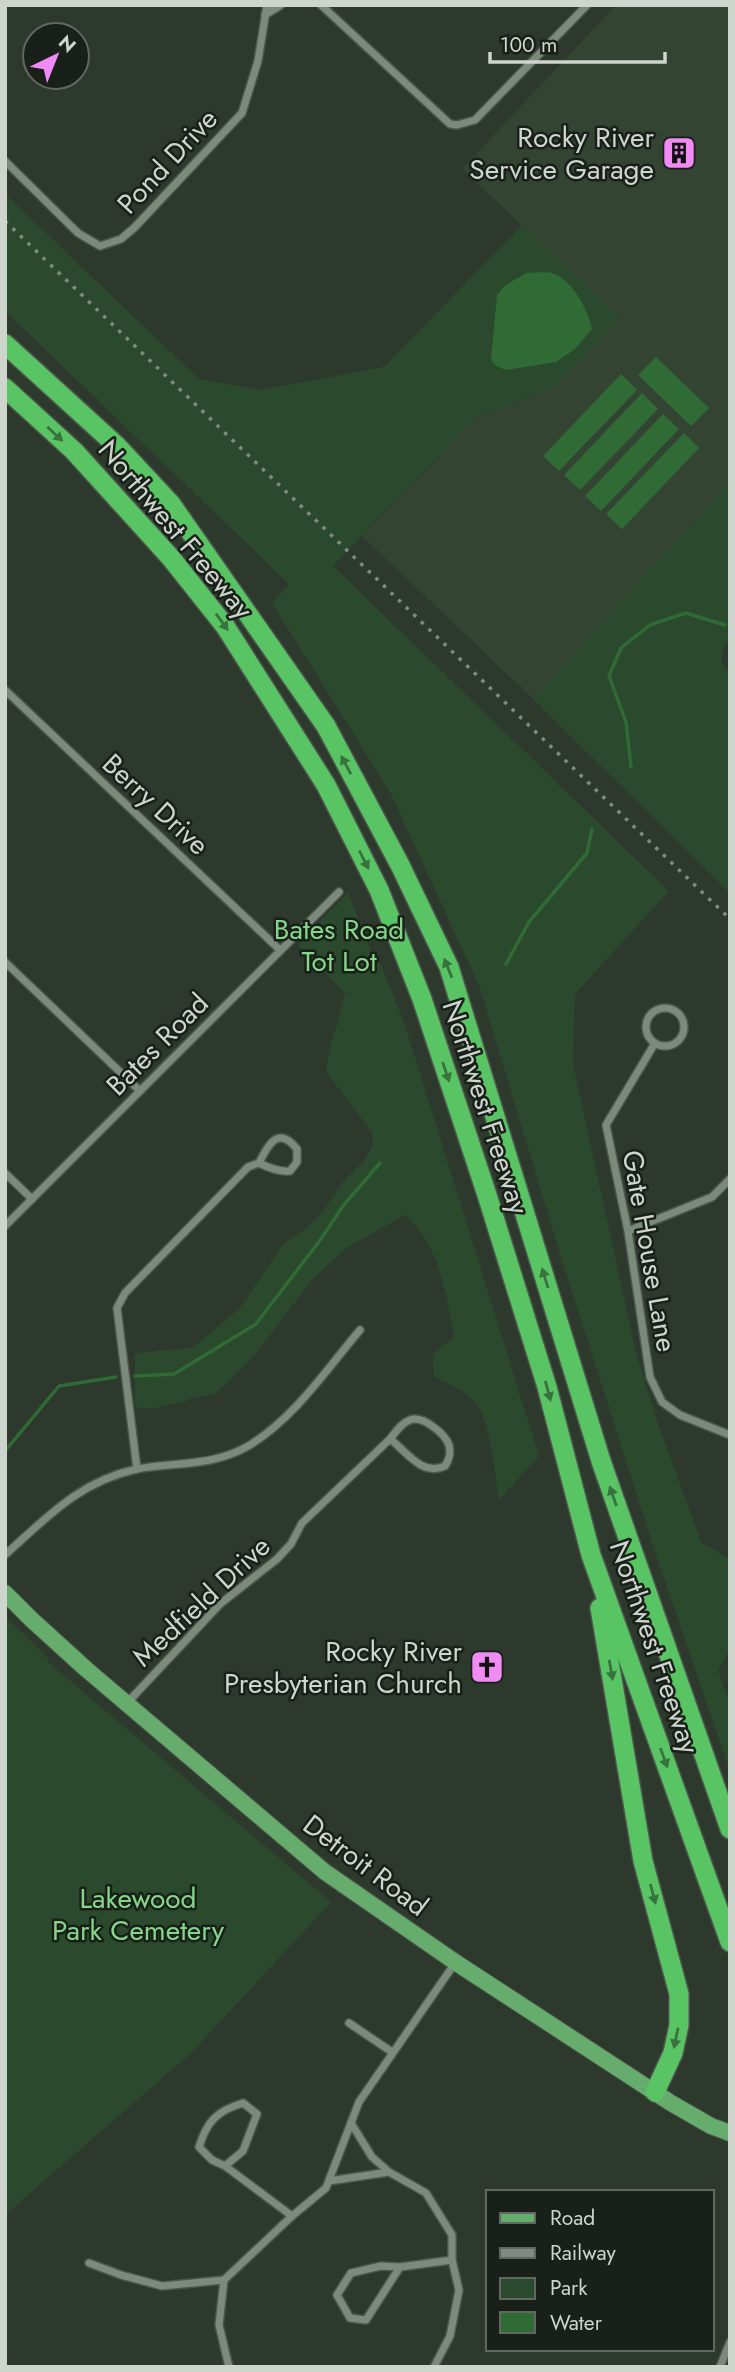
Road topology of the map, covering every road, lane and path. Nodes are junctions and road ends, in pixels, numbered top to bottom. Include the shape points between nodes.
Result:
1 (267, 5) edge
2 (281, 5) edge
3 (321, 5) edge
4 (587, 5) edge
5 (265, 15) junction
6 (5, 161) edge
7 (5, 344) edge
8 (5, 388) edge
9 (5, 690) edge
10 (339, 892) dead end
11 (279, 949) junction
12 (5, 962) edge
13 (655, 1043) junction
14 (140, 1091) junction
15 (259, 1163) junction
16 (5, 1173) edge
17 (730, 1179) edge
18 (32, 1199) junction
19 (5, 1226) edge
20 (628, 1231) junction
21 (360, 1330) dead end
22 (730, 1435) edge
23 (390, 1438) junction
24 (137, 1469) junction
25 (5, 1555) edge
26 (591, 1555) junction
27 (5, 1593) edge
28 (127, 1703) junction
29 (709, 1768) junction
30 (730, 1808) edge
31 (730, 1829) edge
32 (730, 1942) edge
33 (455, 1962) junction
34 (349, 2023) dead end
35 (392, 2052) junction
36 (655, 2092) junction
37 (351, 2123) junction
38 (730, 2133) edge
39 (225, 2166) junction
40 (389, 2172) junction
41 (329, 2181) junction
42 (292, 2216) junction
43 (452, 2260) junction
44 (89, 2263) dead end
45 (400, 2267) junction
46 (224, 2280) junction
47 (730, 2342) edge
48 (229, 2367) edge
49 (434, 2367) edge
50 (720, 2367) edge

1 - 5 street, Pond Drive
2 - 5 street
3 - 4 street via 450,124 457,125 475,120
5 - 6 street, Pond Drive via 258,61 242,113 121,239 100,246 78,233
29 -> 7 highway, Northwest Freeway via 601,1461 449,967 400,865 326,726 171,504 117,446
8 -> 26 highway, Northwest Freeway via 92,471 225,626 326,785 379,890 422,999 487,1195 547,1387
9 - 11 street, Berry Drive
10 - 11 street, Bates Road
11 - 14 street, Bates Road
12 - 14 street
13 - 13 street via 647,1032 650,1015 663,1008 678,1013 685,1026 679,1041 667,1046
13 - 20 street, Gate House Lane via 606,1125
14 - 18 street, Bates Road
15 - 15 street via 274,1139 289,1140 297,1149 297,1162 290,1171
15 - 24 street via 248,1167 125,1293 117,1308
16 - 18 street
17 - 20 street via 712,1197
18 - 19 street, Bates Road
20 - 22 street, Gate House Lane via 650,1377 662,1402 680,1415
21 - 24 street via 287,1416 248,1446 201,1463
23 - 23 street, Medfield Drive via 403,1423 422,1420 448,1443 449,1460 430,1470
23 - 28 street, Medfield Drive via 302,1523 277,1559 220,1604
24 - 25 street via 93,1483
26 -> 32 highway, Northwest Freeway
26 -> 36 highway via 643,1861 679,1994 673,2053
27 - 28 main road, Detroit Road
28 - 33 main road, Detroit Road via 325,1872
29 - 30 highway
29 - 31 highway, Northwest Freeway
33 - 35 street
33 - 36 main road, Detroit Road
34 - 35 street
35 - 37 street via 359,2102
36 - 38 main road, Detroit Road
37 - 40 street via 372,2157
37 - 41 street
39 - 39 street via 243,2151 257,2114 243,2103 225,2109 205,2127 199,2147
39 - 42 street
40 - 41 street
40 - 43 street via 426,2193 452,2235
41 - 42 street
42 - 46 street
43 - 45 street
43 - 49 street via 459,2290 450,2336
44 - 46 street via 162,2286
45 - 45 street via 366,2320 350,2318 337,2295 351,2273
46 - 48 street via 219,2325
47 - 50 street

